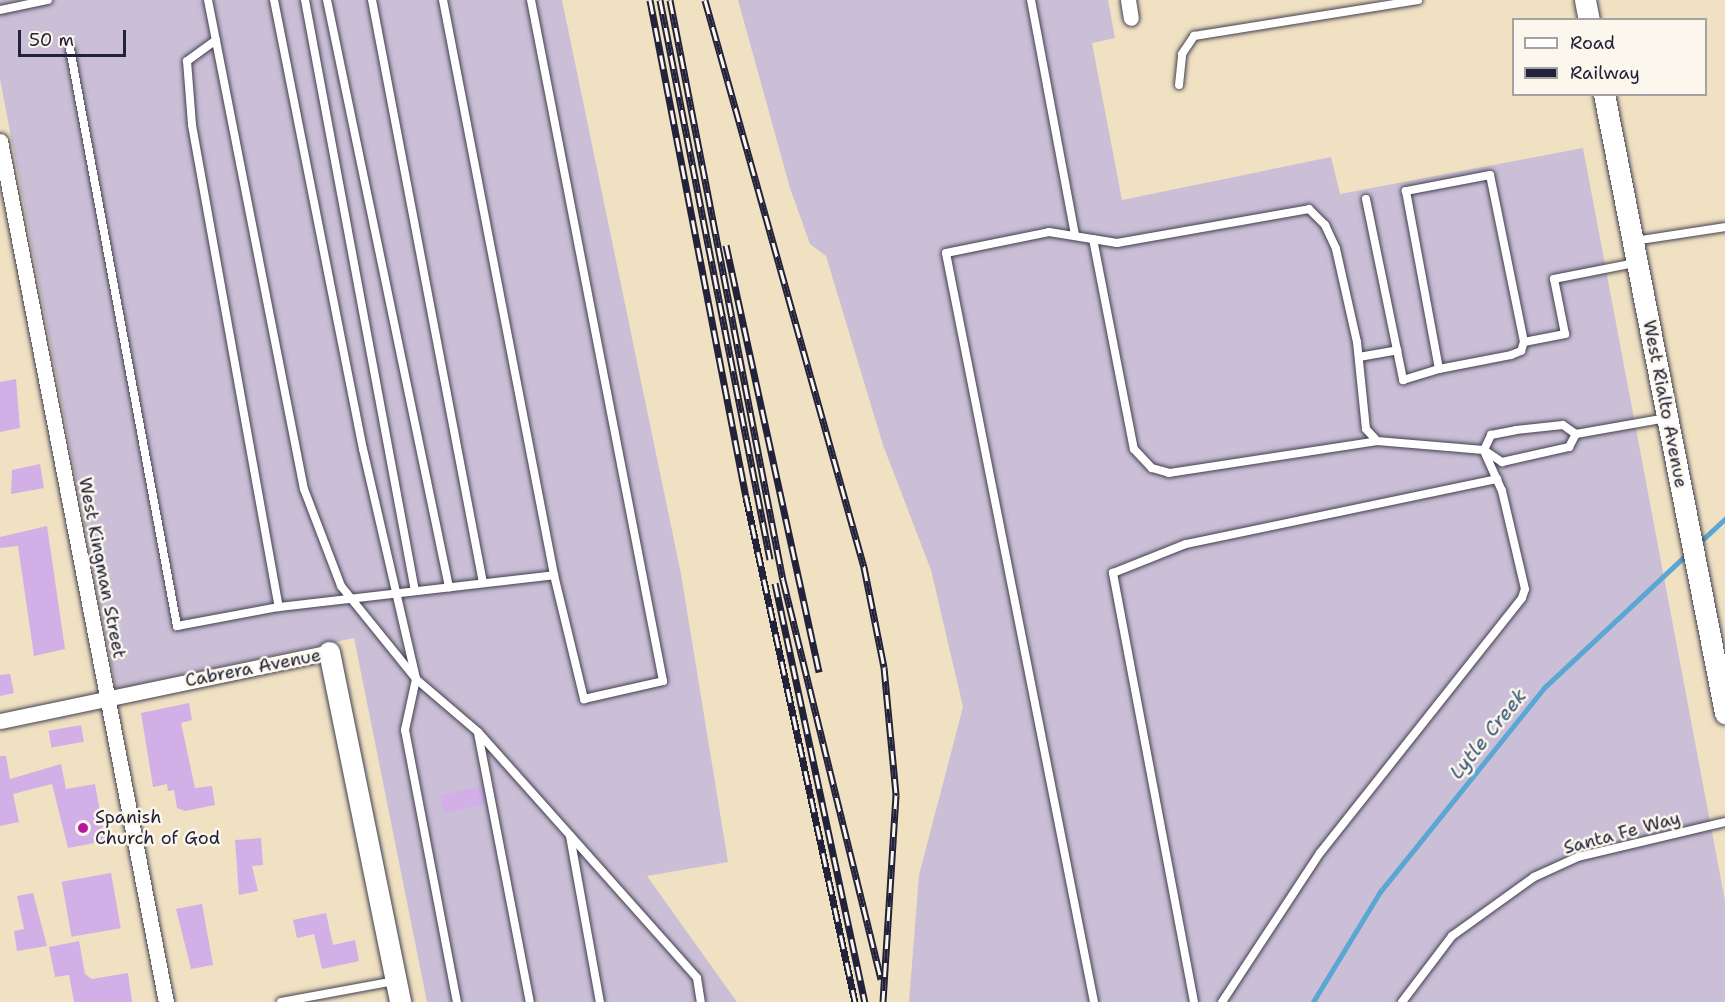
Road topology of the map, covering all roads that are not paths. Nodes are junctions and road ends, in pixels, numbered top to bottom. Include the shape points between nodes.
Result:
1 (48, 0) edge
2 (208, 0) edge
3 (274, 0) edge
4 (305, 0) edge
5 (327, 0) edge
6 (372, 0) edge
7 (443, 0) edge
8 (531, 0) edge
9 (1031, 0) edge
10 (1128, 0) edge
11 (1418, 0) edge
12 (1585, 0) edge
13 (0, 9) edge
14 (1131, 18) dead end
15 (1589, 18) edge
16 (216, 40) junction
17 (70, 49) dead end
18 (1179, 85) dead end
19 (1604, 96) edge
20 (0, 141) edge
21 (1366, 199) dead end
22 (1725, 226) edge
23 (1075, 236) junction
24 (1093, 239) junction
25 (1632, 241) junction
26 (1637, 263) junction
27 (1524, 342) junction
28 (1397, 350) junction
29 (1359, 357) junction
30 (1438, 369) junction
31 (1668, 418) junction
32 (1576, 434) junction
33 (1377, 441) junction
34 (1484, 450) junction
35 (1497, 479) junction
36 (554, 575) junction
37 (483, 584) junction
38 (449, 587) junction
39 (415, 591) junction
40 (398, 593) junction
41 (352, 598) junction
42 (279, 607) junction
43 (329, 652) joint
44 (416, 679) junction
45 (107, 698) junction
46 (1724, 699) edge
47 (0, 721) edge
48 (478, 732) junction
49 (1725, 822) edge
50 (569, 834) junction
51 (396, 981) junction
52 (166, 1002) edge
53 (280, 1002) edge
54 (400, 1002) edge
55 (457, 1002) edge
56 (530, 1002) edge
57 (600, 1002) edge
58 (701, 1002) edge
59 (1094, 1002) edge
60 (1194, 1002) edge
61 (1222, 1002) edge
62 (1402, 1002) edge

1 - 13 lane
2 - 16 lane
3 - 40 lane via 363,449
4 - 39 lane
5 - 38 lane
6 - 37 lane
7 - 36 lane
8 - 36 lane via 663,681 584,699
9 - 23 lane
10 - 14 street
11 - 18 lane via 1194,36 1182,54
12 - 15 main road
16 - 41 lane via 304,489 341,585
16 - 42 lane via 187,61 192,125
17 - 42 lane via 177,626
19 - 25 main road, West Rialto Avenue
20 - 45 street, West Kingman Street
21 - 28 lane
22 - 25 lane
23 - 24 lane
23 - 59 lane via 1049,232 946,253
24 - 29 lane via 1117,243 1309,209 1325,225 1336,249
24 - 33 lane via 1134,449 1152,468 1169,473
25 - 26 main road, West Rialto Avenue
26 - 27 lane via 1554,279 1565,334
26 - 31 main road, West Rialto Avenue
27 - 30 lane via 1521,351 1511,355
27 - 30 lane via 1490,175 1406,191
28 - 29 lane
28 - 30 lane via 1403,380
29 - 33 lane via 1366,429
31 - 32 lane
31 - 46 main road, West Rialto Avenue
32 - 34 lane via 1569,447 1521,459 1502,462
32 - 34 lane via 1563,425 1516,430 1491,435
33 - 34 lane
34 - 35 lane
35 - 60 lane via 1186,544 1113,573
35 - 61 lane via 1525,589 1522,598 1320,853
36 - 37 lane
37 - 38 lane
38 - 39 lane
39 - 40 lane
40 - 41 lane
40 - 44 lane
41 - 42 lane
41 - 44 lane
43 - 45 street, Cabrera Avenue
43 - 51 main road, Cabrera Avenue
44 - 48 lane
44 - 55 lane via 405,730
45 - 47 street, Cabrera Avenue
45 - 52 street, West Kingman Street
48 - 50 lane
48 - 56 lane
49 - 62 lane, Santa Fe Way via 1578,856 1533,877 1452,936
50 - 57 lane
50 - 58 lane via 697,978
51 - 53 lane
51 - 54 main road, Cabrera Avenue

